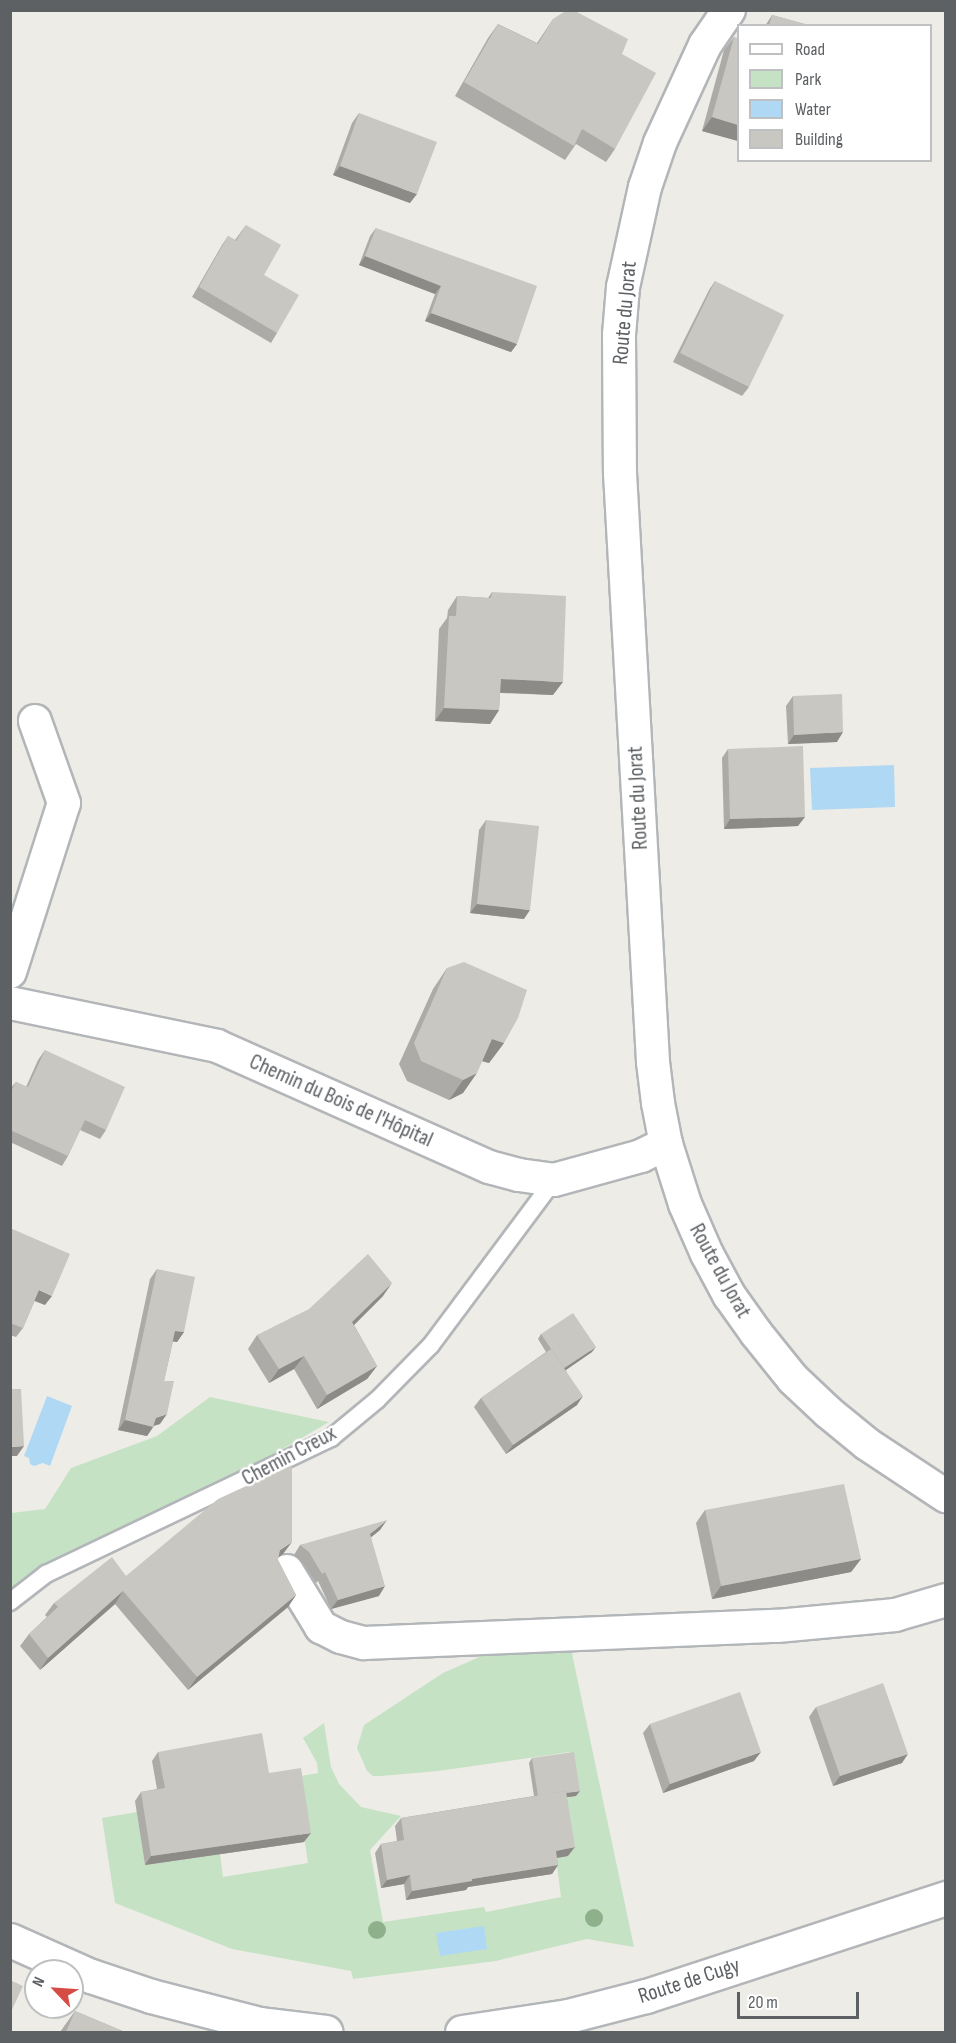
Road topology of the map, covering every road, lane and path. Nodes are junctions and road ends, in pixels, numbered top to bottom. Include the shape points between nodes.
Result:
1 (729, 10) edge
2 (35, 721) dead end
3 (10, 972) edge
4 (10, 1003) edge
5 (666, 1144) junction
6 (554, 1180) junction
7 (945, 1496) edge
8 (287, 1571) edge
9 (945, 1600) edge
10 (10, 1602) edge
11 (945, 1898) edge
12 (10, 1940) edge
13 (326, 2032) edge
14 (462, 2032) edge

1 - 5 street, Route du Jorat via 705,45 660,143 645,187 623,286 619,335 620,473 653,1062
2 - 3 street via 64,803
4 - 6 street, Chemin du Bois de l'Hôpital via 217,1046 489,1167
5 - 6 street, Chemin du Bois de l'Hôpital via 641,1156
5 - 7 street, Route du Jorat via 685,1204 707,1254 756,1333 793,1379 828,1412 867,1444
6 - 10 lane, Chemin Creux via 431,1345 378,1400 331,1438 46,1574
8 - 9 street via 321,1627 364,1643 777,1626 896,1615
11 - 14 main road, Route de Cugy via 646,1996 568,2016
12 - 13 main road via 91,1976 151,1996 259,2024

